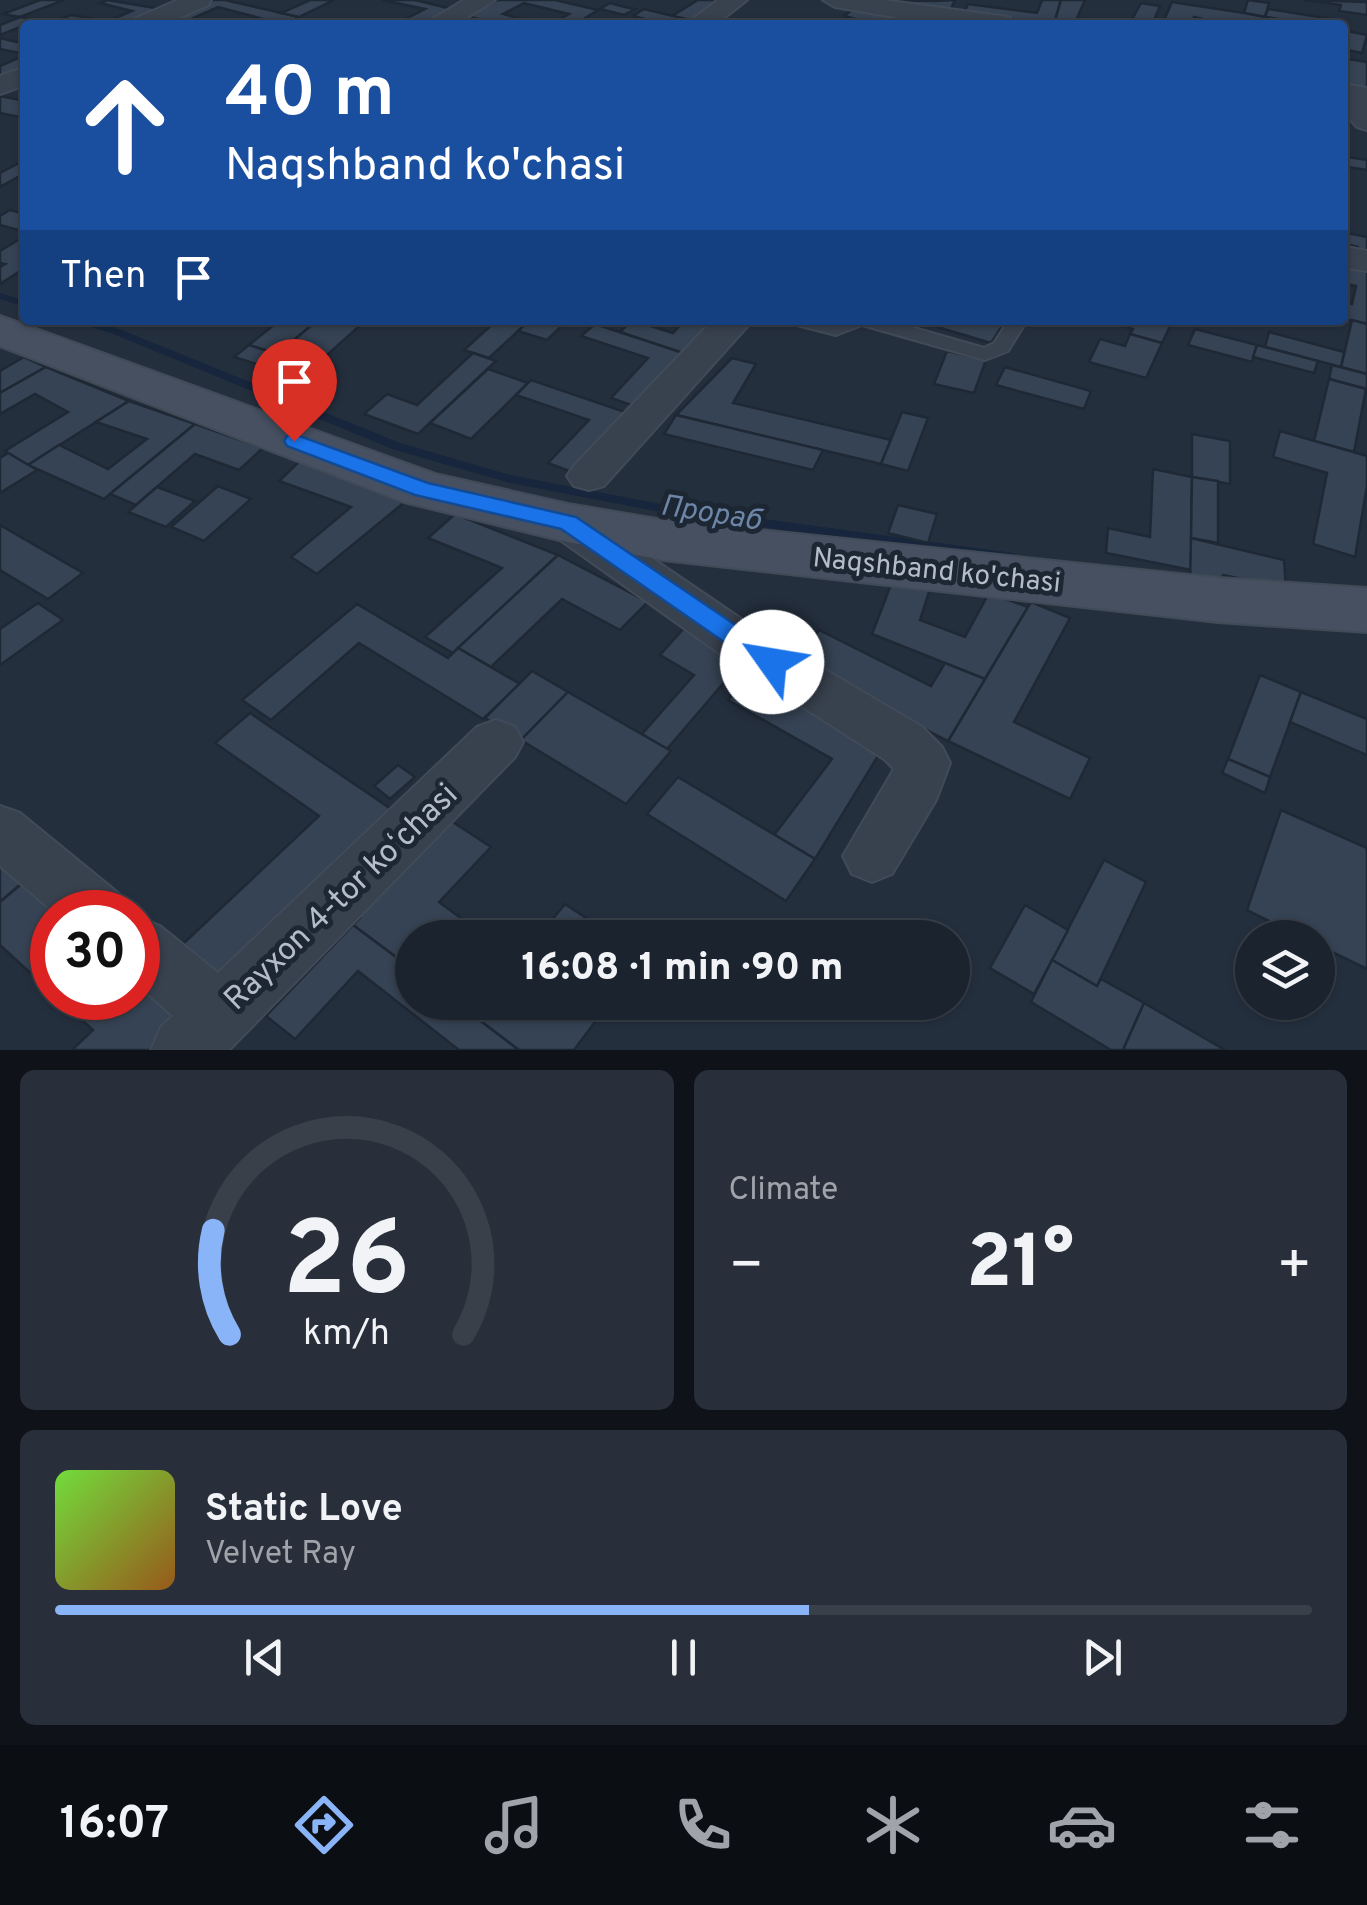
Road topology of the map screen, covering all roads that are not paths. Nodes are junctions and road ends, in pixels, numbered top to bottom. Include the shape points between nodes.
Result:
1 (199, 0) edge
2 (482, 0) edge
3 (735, 0) edge
4 (835, 0) edge
5 (152, 20) edge
6 (445, 20) edge
7 (705, 20) edge
8 (926, 20) edge
9 (1348, 99) edge
10 (1367, 121) edge
11 (730, 325) edge
12 (820, 325) edge
13 (845, 325) edge
14 (884, 325) edge
15 (1015, 325) edge
16 (0, 330) edge
17 (578, 499) junction
18 (1367, 610) edge
19 (496, 742) dead end
20 (0, 831) edge
21 (872, 856) dead end
22 (71, 890) edge
23 (160, 976) edge
24 (202, 1032) edge

1 - 5 street
2 - 6 street
3 - 7 street
4 - 8 street
9 - 10 street
11 - 17 street
12 - 13 lane
14 - 15 lane via 985,354 1001,347
16 - 17 street, Naqshband ko'chasi via 423,490
17 - 18 street, Naqshband ko'chasi via 663,540
17 - 21 street via 738,642 903,743 923,763
19 - 24 street, Rayxon 4-tor koʻchasi
20 - 22 street
23 - 24 street

